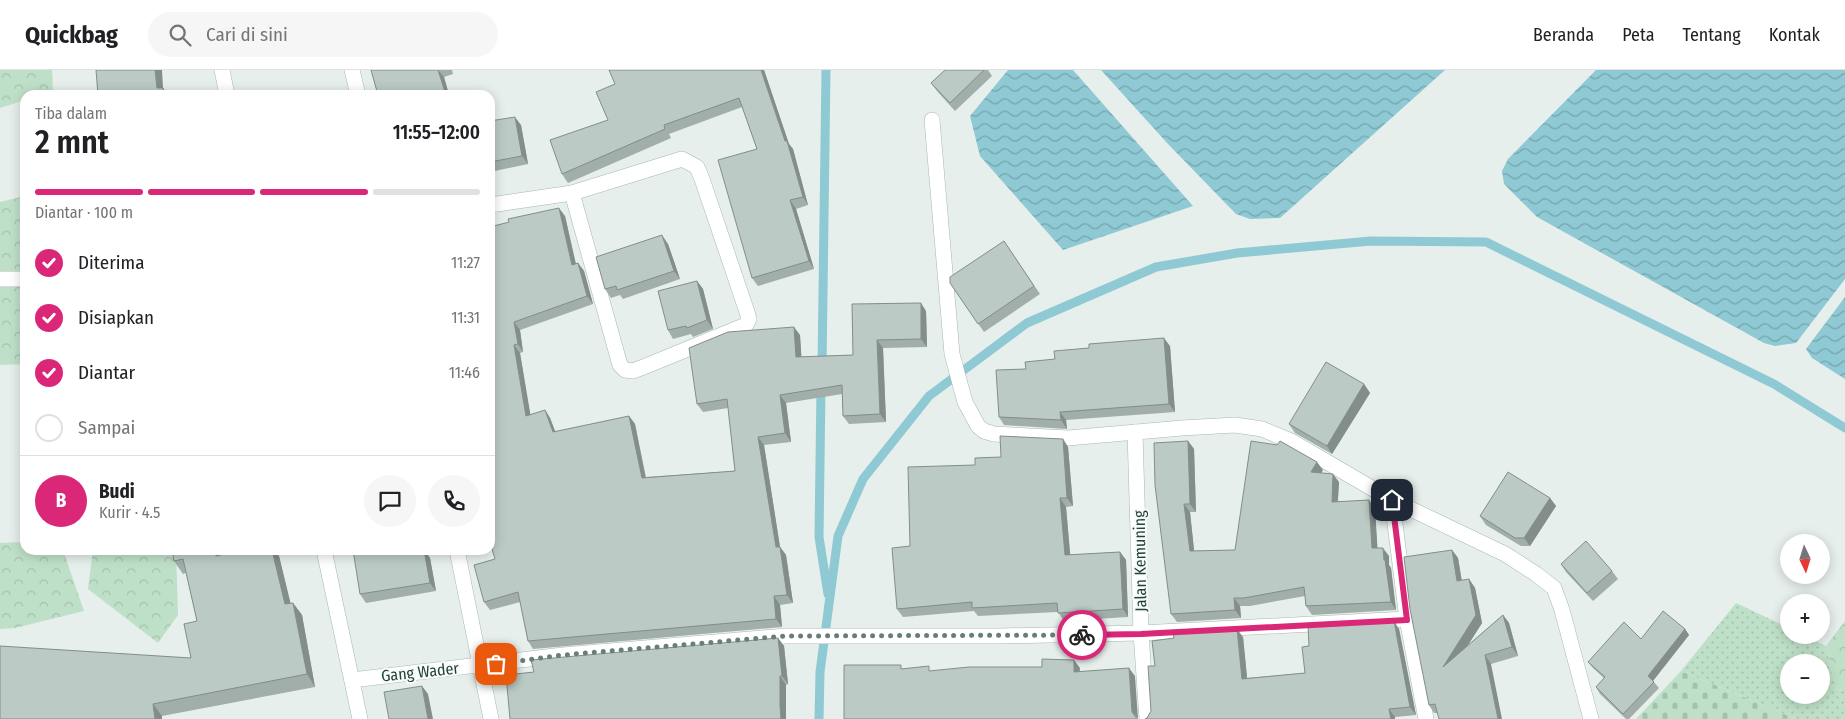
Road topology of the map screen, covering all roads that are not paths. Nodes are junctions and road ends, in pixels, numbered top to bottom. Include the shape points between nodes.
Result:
1 (222, 70) edge
2 (352, 70) edge
3 (226, 90) edge
4 (357, 90) edge
5 (932, 120) dead end
6 (572, 193) junction
7 (495, 204) edge
8 (0, 279) edge
9 (20, 279) edge
10 (1136, 432) junction
11 (1392, 500) junction
12 (325, 555) edge
13 (459, 555) edge
14 (1407, 620) junction
15 (1141, 634) junction
16 (480, 666) junction
17 (352, 680) junction
18 (360, 719) edge
19 (492, 719) edge
20 (1146, 719) edge
21 (1426, 719) edge
22 (1591, 719) edge

1 - 3 street
2 - 4 street
5 - 10 street via 952,354 965,402 978,426 994,434 1018,437 1068,438
6 - 6 street via 620,365 625,370 633,371 746,325 749,319 747,312 697,167 682,159
6 - 7 street
8 - 9 street
10 - 11 street via 1235,425 1262,429 1291,440
10 - 15 street, Jalan Kemuning
11 - 14 street
11 - 22 street via 1505,554 1554,588
12 - 17 street
13 - 16 street
14 - 15 street
14 - 21 street
15 - 16 street, Gang Wader via 786,636 563,655
15 - 20 street, Jalan Kemuning
16 - 17 street, Gang Wader
16 - 19 street
17 - 18 street

